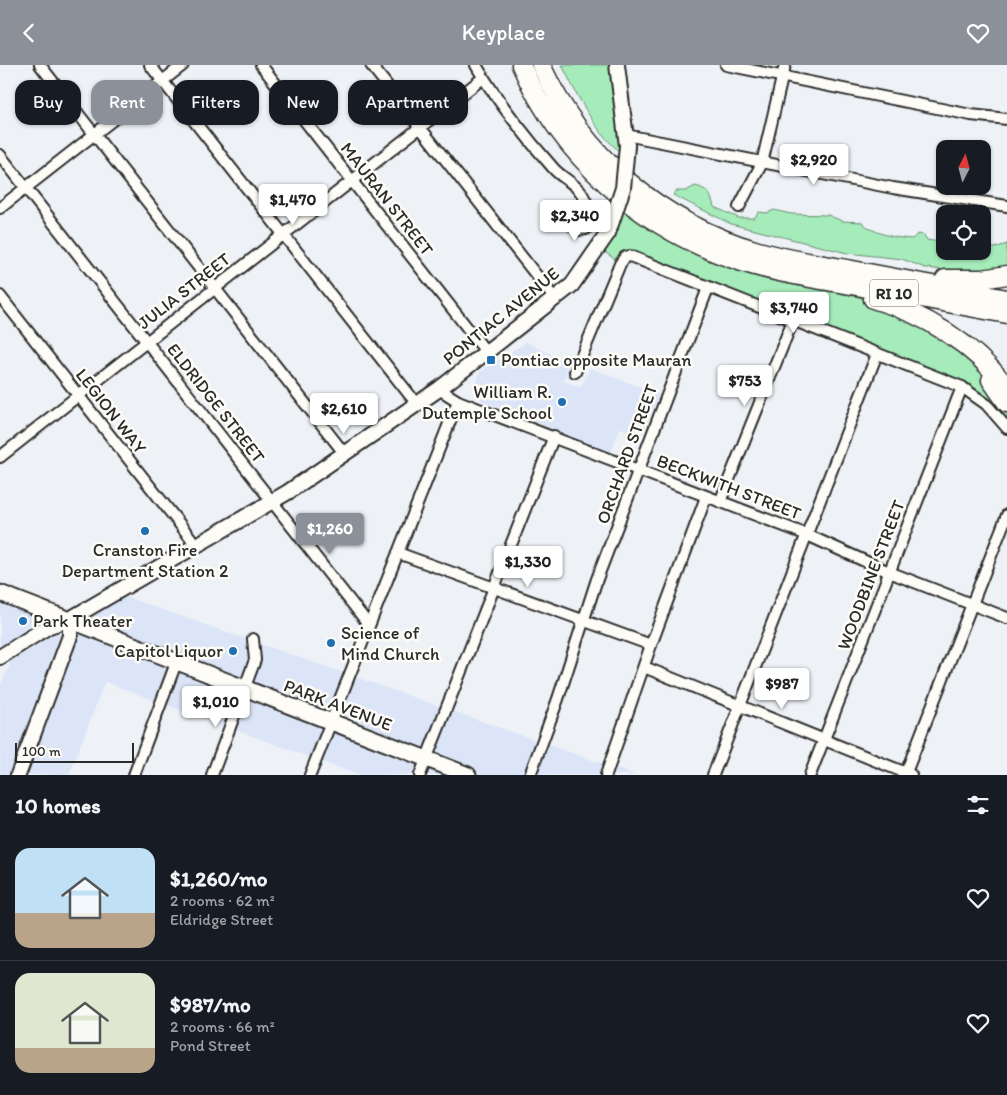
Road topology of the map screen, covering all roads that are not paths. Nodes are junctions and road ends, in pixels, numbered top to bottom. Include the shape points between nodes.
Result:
1 (40, 65) edge
2 (150, 65) edge
3 (182, 65) edge
4 (261, 65) edge
5 (371, 65) edge
6 (476, 65) edge
7 (541, 65) edge
8 (617, 65) edge
9 (726, 65) edge
10 (785, 65) edge
11 (522, 69) edge
12 (783, 76) junction
13 (483, 78) junction
14 (162, 80) edge
15 (163, 81) joint
16 (1007, 119) edge
17 (106, 125) edge
18 (420, 127) junction
19 (94, 134) junction
20 (626, 140) junction
21 (0, 155) edge
22 (762, 163) junction
23 (352, 181) junction
24 (26, 188) junction
25 (586, 203) dead end
26 (1007, 206) edge
27 (739, 207) dead end
28 (0, 208) edge
29 (283, 234) junction
30 (828, 266) junction
31 (780, 271) junction
32 (1007, 275) edge
33 (215, 288) junction
34 (708, 288) junction
35 (0, 296) edge
36 (555, 299) junction
37 (1007, 299) edge
38 (1007, 314) edge
39 (793, 320) junction
40 (947, 333) junction
41 (147, 342) junction
42 (487, 353) junction
43 (877, 354) junction
44 (575, 372) dead end
45 (962, 387) junction
46 (1007, 388) edge
47 (439, 389) junction
48 (78, 396) junction
49 (458, 401) junction
50 (416, 403) junction
51 (1007, 403) edge
52 (1007, 428) edge
53 (554, 437) junction
54 (344, 453) junction
55 (0, 457) edge
56 (638, 469) junction
57 (706, 497) junction
58 (272, 501) junction
59 (720, 502) junction
60 (1007, 515) edge
61 (805, 535) junction
62 (197, 546) junction
63 (398, 553) junction
64 (889, 572) junction
65 (495, 589) junction
66 (0, 593) edge
67 (973, 604) junction
68 (1007, 617) edge
69 (70, 619) junction
70 (583, 622) junction
71 (369, 625) junction
72 (253, 639) dead end
73 (651, 645) junction
74 (0, 657) edge
75 (176, 663) junction
76 (644, 667) junction
77 (244, 689) junction
78 (740, 706) junction
79 (330, 721) junction
80 (824, 741) junction
81 (425, 758) junction
82 (907, 774) edge
83 (18, 775) edge
84 (134, 775) edge
85 (212, 775) edge
86 (310, 775) edge
87 (420, 775) edge
88 (468, 775) edge
89 (530, 775) edge
90 (606, 775) edge
91 (713, 775) edge
92 (810, 775) edge

1 - 19 street
2 - 14 street
3 - 15 street
4 - 23 street, MAURAN STREET
5 - 18 street
6 - 13 street
7 - 30 highway, RI 10 via 566,111 591,145 621,176 654,202 690,224 737,244
8 - 20 main road, PONTIAC AVENUE
9 - 12 street
10 - 12 street
11 - 31 highway, RI 10 via 547,114 572,149 602,181 635,208 672,232 711,251
12 - 16 street via 971,115
12 - 22 street
13 - 18 street, JULIA STREET
13 - 25 street via 552,167 576,187
15 - 29 street
17 - 19 street
18 - 23 street, JULIA STREET
18 - 36 street
19 - 24 street
19 - 33 street
20 - 22 street
20 - 36 main road, PONTIAC AVENUE, bridge via 623,188 608,233 584,271
21 - 24 street, ELDRIDGE STREET
22 - 26 street
22 - 27 street
23 - 29 street, JULIA STREET
23 - 42 street, MAURAN STREET
24 - 28 street
24 - 41 street, ELDRIDGE STREET
29 - 33 street, JULIA STREET
29 - 50 street
30 - 32 highway via 942,279
30 - 37 highway, RI 10
31 - 38 highway, RI 10
31 - 40 highway via 896,306
33 - 41 street, JULIA STREET
33 - 54 street
34 - 39 street
34 - 44 street via 630,256 625,257
34 - 56 street, ORCHARD STREET
35 - 48 street, LEGION WAY
36 - 42 main road, PONTIAC AVENUE
39 - 43 street
39 - 59 street
40 - 46 highway via 977,355
40 - 51 highway via 981,367
41 - 48 street, JULIA STREET
41 - 58 street, ELDRIDGE STREET
42 - 47 main road, PONTIAC AVENUE
43 - 45 street
43 - 61 street
45 - 52 street via 986,404
45 - 64 street, WOODBINE STREET
47 - 49 street, BECKWITH STREET
47 - 50 main road, PONTIAC AVENUE
48 - 55 street, JULIA STREET
48 - 62 street, LEGION WAY
49 - 53 street, BECKWITH STREET
49 - 63 street
50 - 54 main road, PONTIAC AVENUE
53 - 56 street, BECKWITH STREET
53 - 65 street
54 - 58 main road, PONTIAC AVENUE
56 - 57 street, BECKWITH STREET
56 - 70 street, ORCHARD STREET
57 - 59 street, BECKWITH STREET
57 - 73 street
58 - 62 main road, PONTIAC AVENUE
58 - 71 street, ELDRIDGE STREET
59 - 61 street, BECKWITH STREET
60 - 67 street
61 - 64 street, BECKWITH STREET
61 - 78 street
62 - 69 main road, PONTIAC AVENUE
63 - 65 street
63 - 71 street
64 - 67 street, BECKWITH STREET
64 - 80 street, WOODBINE STREET
65 - 70 street
65 - 81 street
66 - 69 main road, PARK AVENUE
67 - 68 street, BECKWITH STREET
67 - 82 street
69 - 74 main road, PONTIAC AVENUE via 49,626
69 - 75 main road, PARK AVENUE
69 - 83 main road via 70,636
70 - 73 street
70 - 89 street, ORCHARD STREET
71 - 79 street
72 - 77 street via 255,661
73 - 76 street
75 - 77 main road, PARK AVENUE
75 - 84 street
76 - 78 street
76 - 90 street
77 - 79 main road, PARK AVENUE
77 - 85 street
78 - 80 street
78 - 91 street
79 - 81 main road, PARK AVENUE
79 - 86 street
80 - 82 street
80 - 92 street, WOODBINE STREET
81 - 87 street
81 - 88 main road, PARK AVENUE

